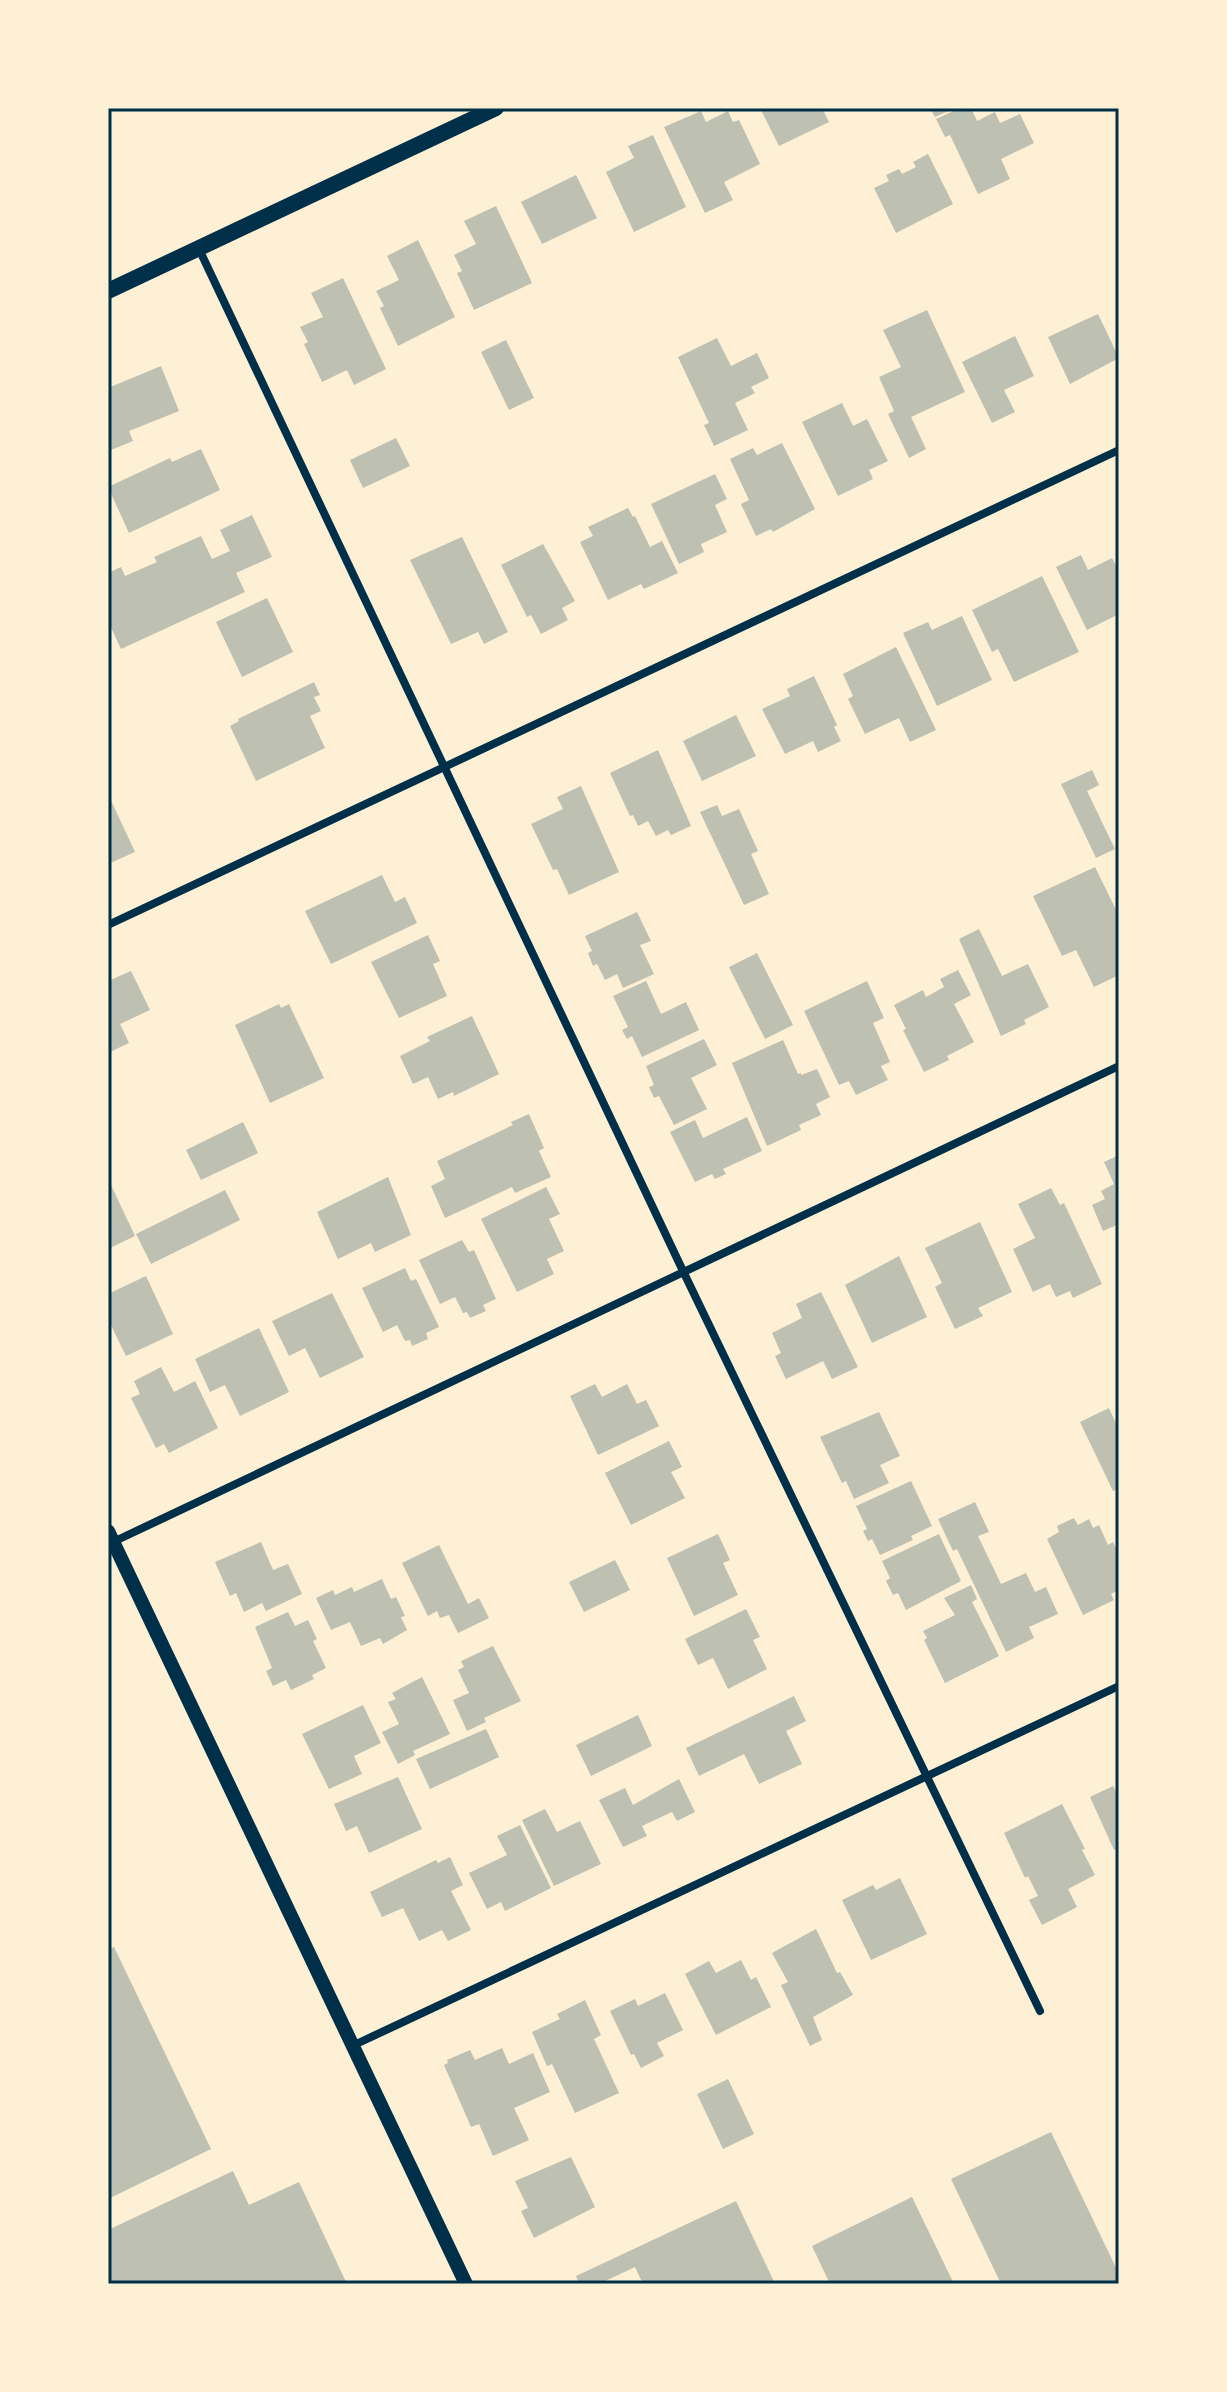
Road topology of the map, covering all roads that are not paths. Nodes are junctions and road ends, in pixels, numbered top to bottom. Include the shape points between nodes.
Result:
1 (496, 108) edge
2 (199, 249) junction
3 (108, 291) edge
4 (1119, 450) edge
5 (446, 767) junction
6 (108, 925) edge
7 (1119, 1066) edge
8 (683, 1271) junction
9 (110, 1536) edge
10 (1119, 1686) edge
11 (927, 1777) junction
12 (1040, 2011) dead end
13 (352, 2046) junction
14 (466, 2284) edge

1 - 2 main road
2 - 3 main road
2 - 5 street
4 - 5 street
5 - 6 street
5 - 8 street
7 - 8 street
8 - 9 street
8 - 11 street
9 - 13 street
10 - 11 street
11 - 12 street
11 - 13 street
13 - 14 street

